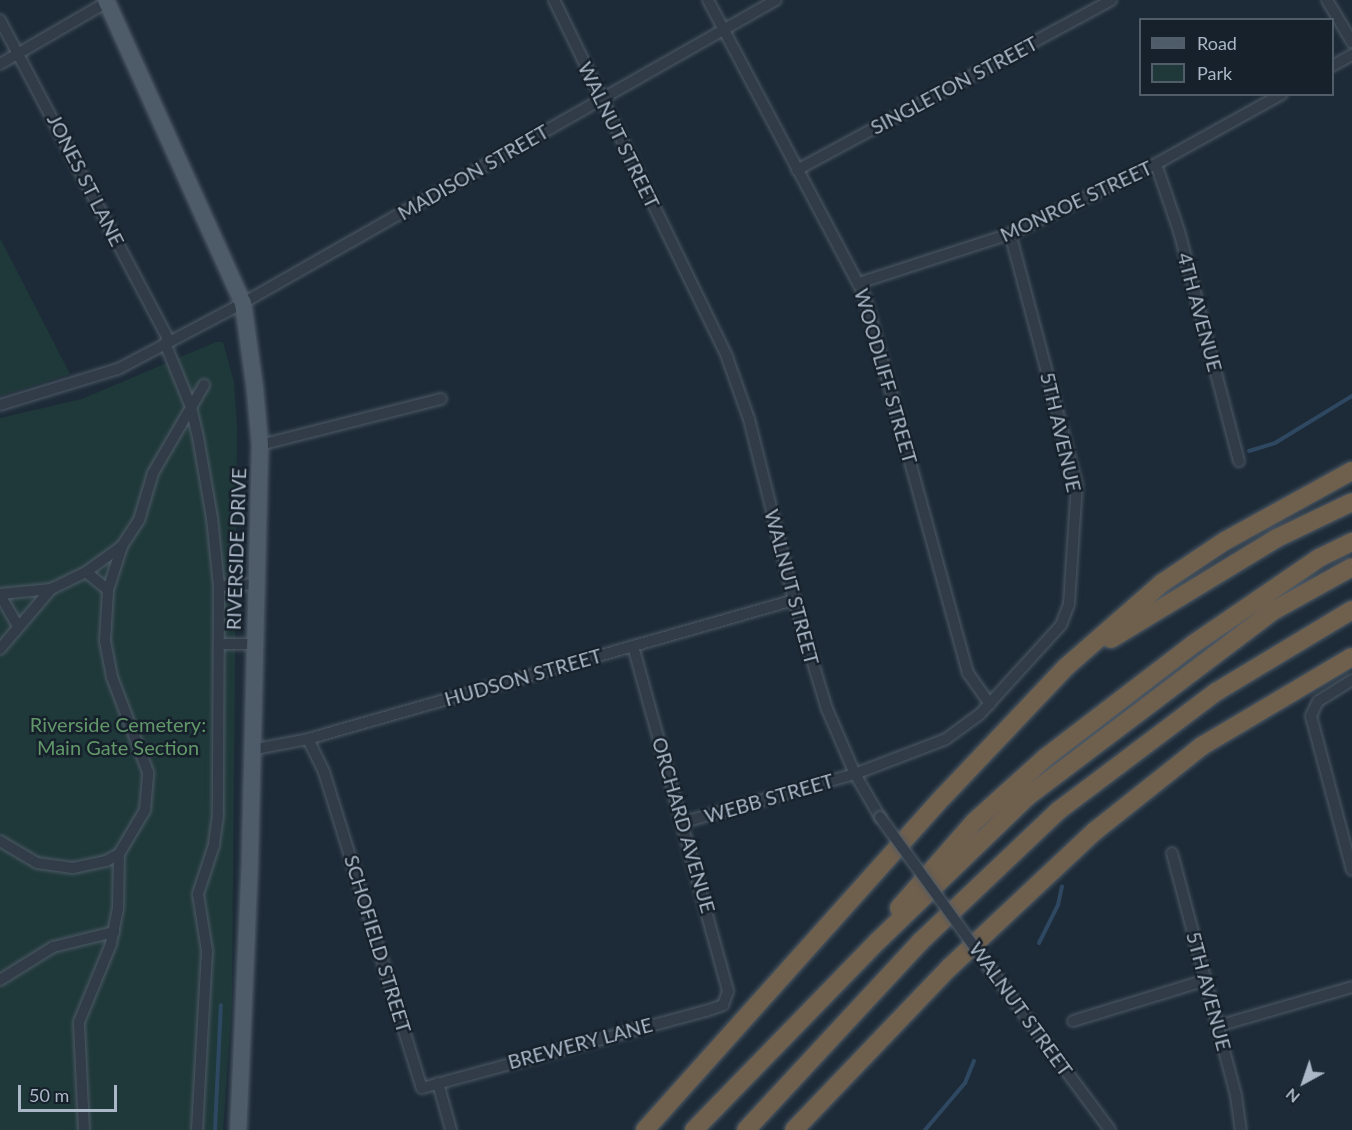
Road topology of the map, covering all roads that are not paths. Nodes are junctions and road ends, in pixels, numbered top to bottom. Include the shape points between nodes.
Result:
1 (554, 0) edge
2 (708, 0) edge
3 (776, 0) edge
4 (1111, 0) edge
5 (1327, 0) edge
6 (106, 1) edge
7 (0, 20) edge
8 (724, 29) junction
9 (1352, 42) edge
10 (19, 52) junction
11 (1352, 55) edge
12 (0, 64) edge
13 (1334, 65) edge
14 (1278, 96) edge
15 (601, 99) junction
16 (1156, 164) junction
17 (797, 170) junction
18 (1010, 234) junction
19 (859, 283) junction
20 (243, 303) junction
21 (167, 342) junction
22 (204, 386) dead end
23 (441, 399) dead end
24 (0, 405) edge
25 (191, 407) junction
26 (260, 445) junction
27 (1239, 460) dead end
28 (1352, 471) edge
29 (1352, 502) edge
30 (1352, 542) edge
31 (122, 546) junction
32 (1352, 567) edge
33 (86, 572) junction
34 (256, 584) junction
35 (219, 586) junction
36 (51, 589) junction
37 (108, 590) junction
38 (0, 594) edge
39 (794, 600) junction
40 (1352, 610) edge
41 (17, 624) junction
42 (220, 644) junction
43 (254, 644) junction
44 (633, 646) junction
45 (0, 649) edge
46 (1352, 657) edge
47 (1066, 667) junction
48 (1352, 680) edge
49 (990, 704) junction
50 (308, 739) junction
51 (251, 750) junction
52 (855, 774) junction
53 (684, 822) junction
54 (0, 841) edge
55 (1172, 853) dead end
56 (119, 854) junction
57 (1352, 870) edge
58 (114, 932) junction
59 (879, 940) junction
60 (0, 980) edge
61 (1206, 980) junction
62 (1352, 987) edge
63 (723, 1005) joint
64 (1072, 1021) dead end
65 (1218, 1026) junction
66 (438, 1083) junction
67 (84, 1130) edge
68 (196, 1130) edge
69 (238, 1130) edge
70 (451, 1130) edge
71 (645, 1130) edge
72 (694, 1130) edge
73 (746, 1130) edge
74 (794, 1130) edge
75 (1110, 1130) edge
76 (1241, 1130) edge

1 - 15 street, WALNUT STREET
2 - 8 street, WOODLIFF STREET
3 - 8 street, MADISON STREET
4 - 17 street, SINGLETON STREET
5 - 9 street
6 - 10 street
6 - 20 main road, RIVERSIDE DRIVE
7 - 10 street, JONES ST LANE
8 - 15 street, MADISON STREET
8 - 17 street, WOODLIFF STREET
10 - 12 street
10 - 21 street, JONES ST LANE
11 - 13 street
14 - 16 street, MONROE STREET
15 - 20 street, MADISON STREET
15 - 39 street, WALNUT STREET via 727,357 748,419
16 - 18 street, MONROE STREET
16 - 27 street, 4TH AVENUE via 1179,231
17 - 19 street, WOODLIFF STREET
18 - 19 street, MONROE STREET
18 - 49 street, 5TH AVENUE via 1077,495 1066,615 1047,645
19 - 49 street, WOODLIFF STREET via 871,313 968,673
20 - 21 street, MADISON STREET
20 - 26 main road, RIVERSIDE DRIVE
21 - 24 street, MADISON STREET via 118,369
21 - 25 street, JONES ST LANE
22 - 25 street
23 - 26 street
25 - 31 street via 153,473 138,520
25 - 35 street, JONES ST LANE via 207,479
26 - 34 main road, RIVERSIDE DRIVE
28 - 47 highway via 1225,541 1162,583
29 - 47 highway via 1277,538
30 - 59 highway via 1318,558 1192,645 1010,787 906,896
31 - 33 street
31 - 37 street
32 - 59 highway via 1273,611 1027,797
33 - 36 street
33 - 37 street
34 - 35 street
34 - 43 main road, RIVERSIDE DRIVE
35 - 42 street, JONES ST LANE
36 - 38 street
36 - 41 street
37 - 56 street via 105,641 112,677 148,772 145,810
38 - 41 street
39 - 44 street, HUDSON STREET
39 - 52 street, WALNUT STREET via 827,709
40 - 73 highway via 1216,692 1058,811 920,942
41 - 45 street
42 - 43 street
42 - 68 street, JONES ST LANE via 217,831 198,894 207,951
43 - 51 main road, RIVERSIDE DRIVE
44 - 50 street, HUDSON STREET
44 - 53 street, ORCHARD AVENUE
46 - 74 highway via 1202,746 1095,831 950,967
47 - 71 highway via 943,797
48 - 57 street via 1318,701 1311,716
49 - 52 street, 5TH AVENUE via 946,739
50 - 51 street, HUDSON STREET
50 - 66 street, SCHOFIELD STREET via 330,793 422,1088
51 - 69 main road, RIVERSIDE DRIVE
52 - 53 street, WEBB STREET
52 - 75 street, WALNUT STREET, bridge via 880,817
53 - 63 street, ORCHARD AVENUE via 728,991
54 - 56 street via 37,863 53,866 73,868
55 - 61 street, 5TH AVENUE
56 - 58 street
58 - 60 street via 53,947
58 - 67 street via 79,1022
59 - 72 highway
61 - 64 street
61 - 65 street, 5TH AVENUE
62 - 65 street
63 - 66 street, BREWERY LANE
65 - 76 street, 5TH AVENUE
66 - 70 street

